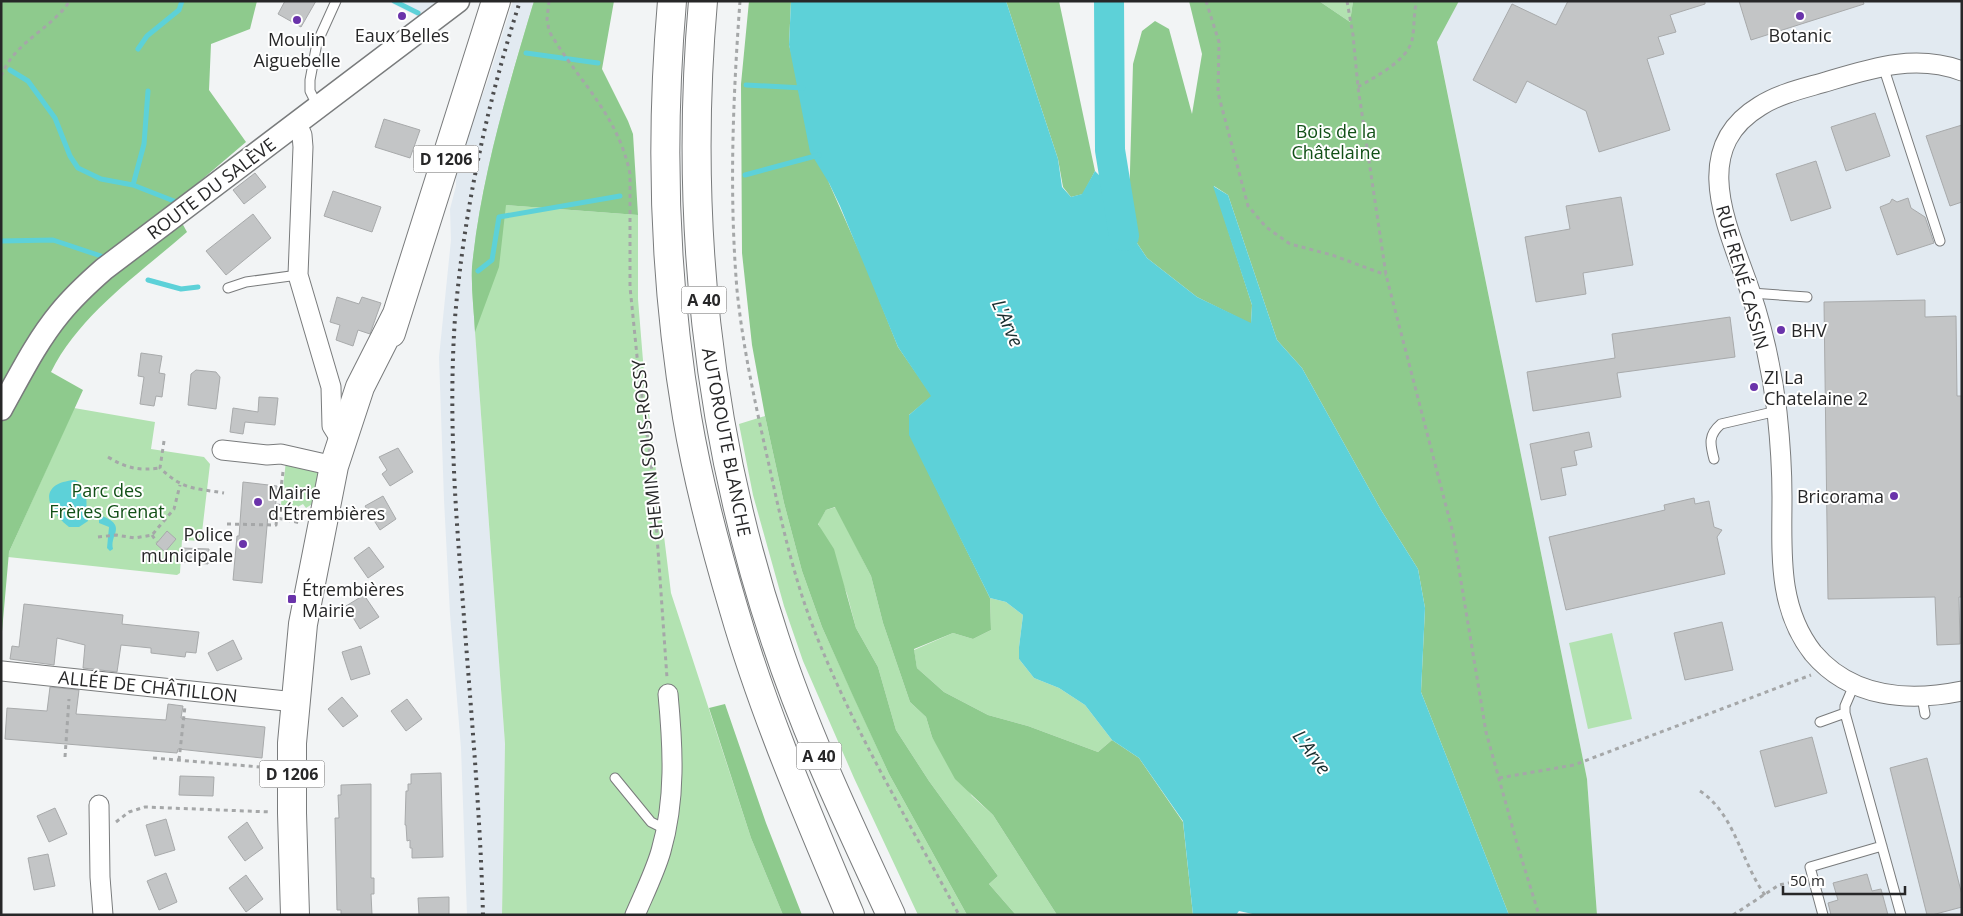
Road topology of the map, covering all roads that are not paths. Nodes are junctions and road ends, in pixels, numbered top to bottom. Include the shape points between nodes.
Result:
1 (336, 1) edge
2 (458, 1) edge
3 (496, 1) edge
4 (672, 1) edge
5 (703, 1) edge
6 (1883, 66) junction
7 (1962, 71) edge
8 (318, 107) junction
9 (296, 124) junction
10 (1940, 241) dead end
11 (298, 275) junction
12 (228, 288) dead end
13 (1751, 293) junction
14 (1807, 297) dead end
15 (396, 316) junction
16 (1, 409) edge
17 (1777, 411) junction
18 (344, 438) junction
19 (222, 450) dead end
20 (1714, 459) dead end
21 (341, 468) junction
22 (734, 611) junction
23 (2, 671) edge
24 (1854, 685) junction
25 (1962, 691) edge
26 (668, 694) road end
27 (295, 702) junction
28 (1845, 713) junction
29 (1820, 722) dead end
30 (615, 778) dead end
31 (100, 805) dead end
32 (667, 830) junction
33 (1882, 846) junction
34 (103, 915) edge
35 (295, 915) edge
36 (635, 915) edge
37 (831, 915) edge
38 (851, 915) edge
39 (891, 915) edge
40 (1823, 915) edge
41 (1901, 915) edge

1 - 8 lane via 317,43 310,80 310,91
2 - 8 street, ROUTE DU SALÈVE
3 - 15 main road, D 1206
4 - 22 main road, AUTOROUTE BLANCHE / A 40 via 666,178 672,308 693,448
5 - 39 main road, AUTOROUTE BLANCHE / A 40 via 697,192 709,351 730,473 760,592 789,680 826,773
6 - 7 street, RUE RENÉ CASSIN via 1929,63
6 - 10 lane
6 - 13 street, RUE RENÉ CASSIN via 1793,91 1767,102 1742,120 1726,142 1719,166 1720,198
8 - 9 street, ROUTE DU SALÈVE
9 - 11 street via 302,135 303,147
9 - 16 street, ROUTE DU SALÈVE via 86,285 45,334
11 - 12 lane via 246,282
11 - 18 street via 331,387 332,426
13 - 14 lane
13 - 17 street, RUE RENÉ CASSIN
15 - 18 main road, D 1206 via 362,382
15 - 21 main road, D 1206 via 381,372
17 - 20 lane via 1721,424 1709,441
17 - 24 street, RUE RENÉ CASSIN via 1786,598 1795,623 1812,651 1829,668
18 - 21 main road, D 1206
19 - 21 street via 285,455
21 - 27 main road, D 1206 via 314,525
22 - 37 main road via 784,790
22 - 38 main road, AUTOROUTE BLANCHE / A 40 via 767,710
23 - 27 street, ALLÉE DE CHÂTILLON
24 - 25 street, RUE RENÉ CASSIN via 1924,705
24 - 28 lane
26 - 32 street via 673,781
27 - 35 main road, D 1206 via 292,770
28 - 29 lane
28 - 33 lane
30 - 32 lane via 651,822
31 - 34 street
32 - 36 street
33 - 40 lane via 1810,867
33 - 41 lane

